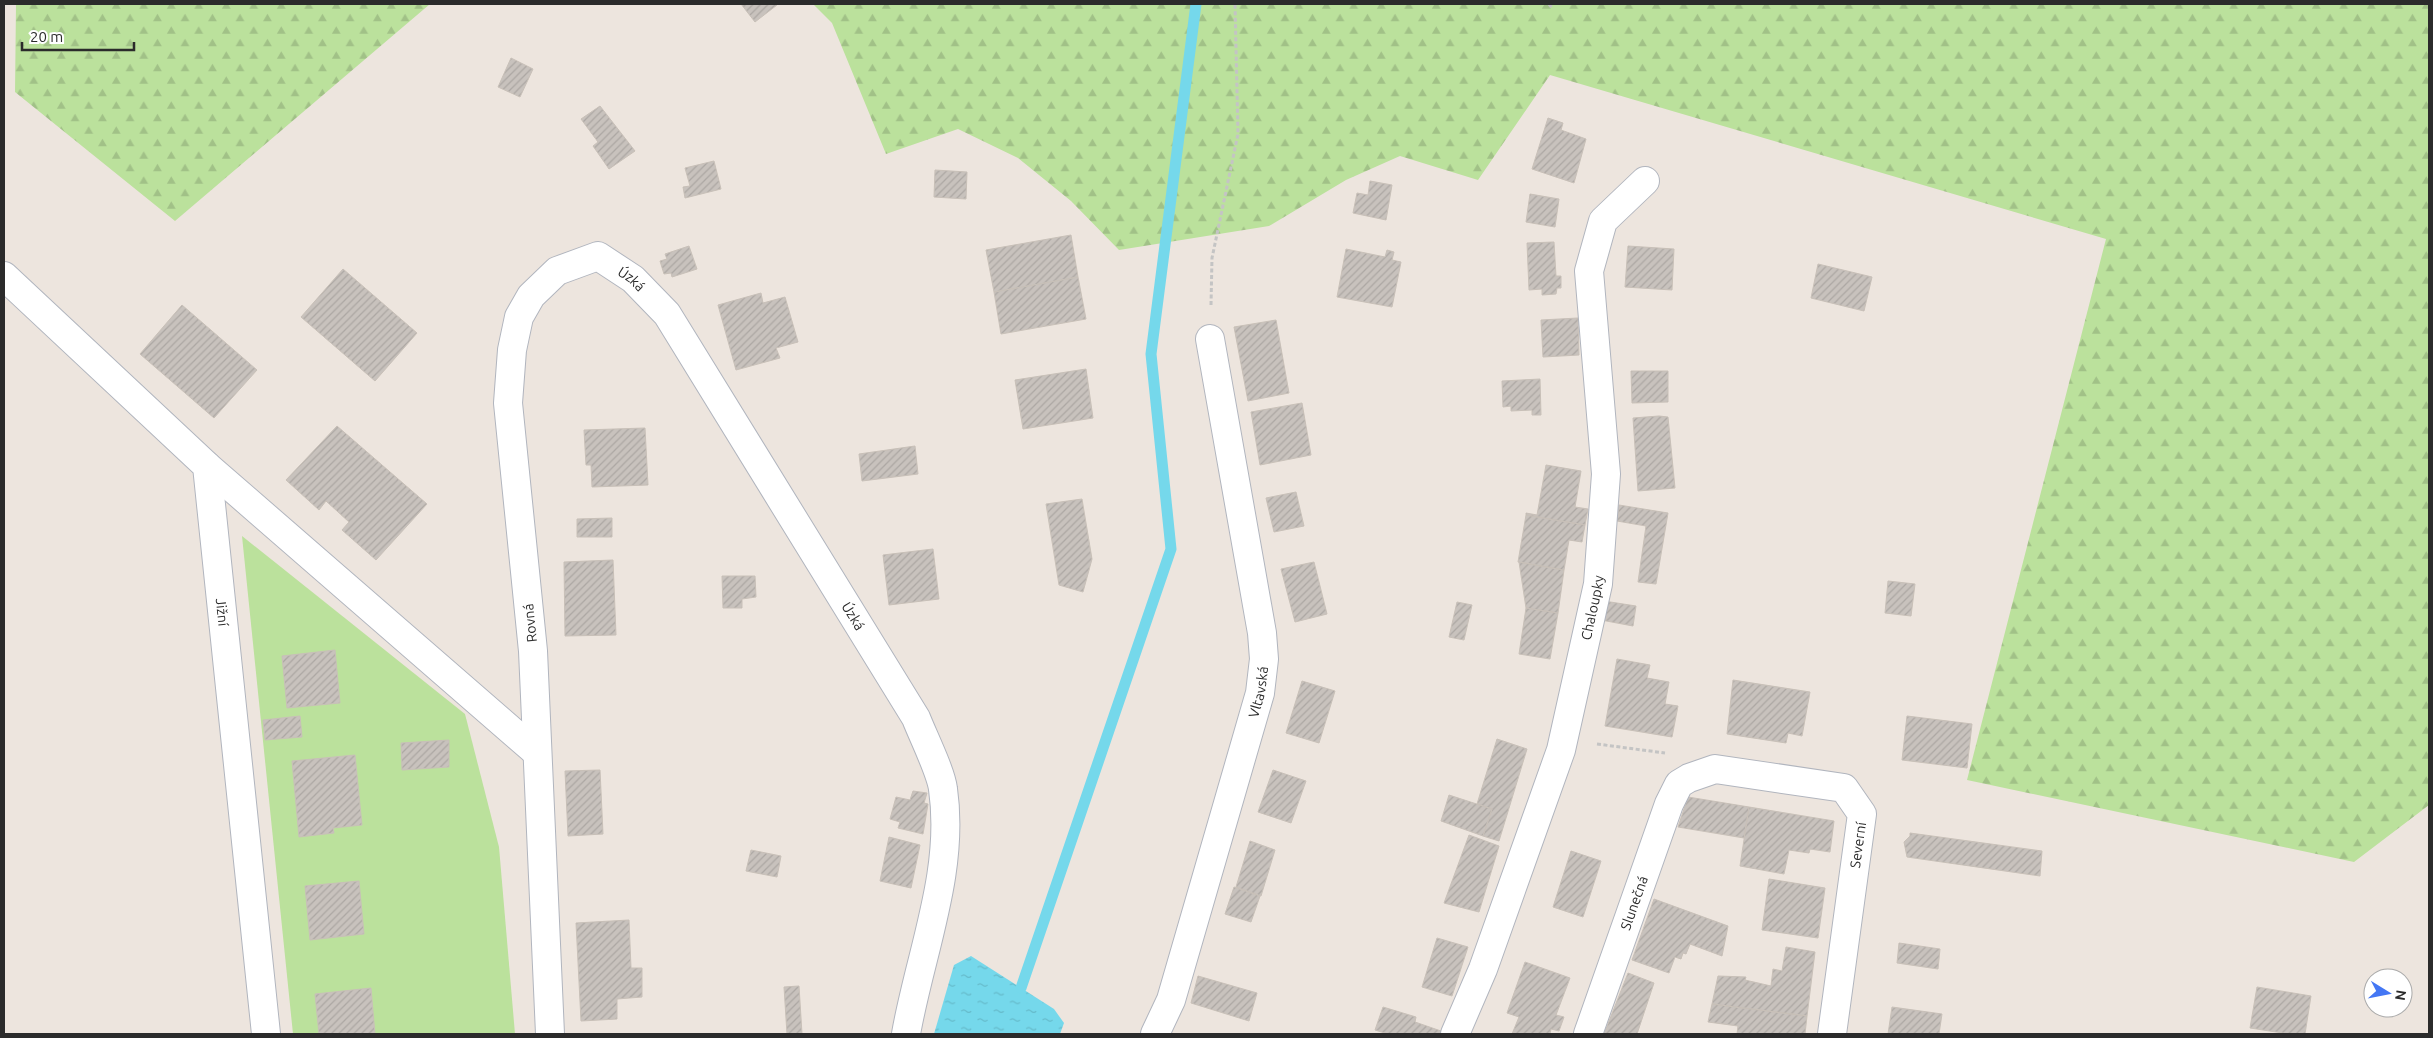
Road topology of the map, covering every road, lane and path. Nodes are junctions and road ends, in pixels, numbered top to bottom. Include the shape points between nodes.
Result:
1 (1235, 4) edge
2 (1549, 4) edge
3 (1552, 8) dead end
4 (1645, 180) dead end
5 (598, 256) joint
6 (4, 276) edge
7 (1210, 338) joint
8 (207, 466) junction
9 (1561, 750) junction
10 (536, 752) junction
11 (1715, 769) junction
12 (1689, 778) joint
13 (266, 1034) edge
14 (550, 1034) edge
15 (906, 1034) edge
16 (1155, 1034) edge
17 (1455, 1034) edge
18 (1588, 1034) edge
19 (1832, 1034) edge

1 - 7 path via 1238,134 1212,258
2 - 3 path
4 - 9 street, Chaloupky via 1603,221 1589,270 1606,474 1598,584
5 - 10 street, Rovná via 557,271 531,296 519,317 512,350 508,403 533,651
5 - 15 street, Úzká via 633,278 667,314 916,718 943,788 945,849 939,892
6 - 8 street
7 - 16 street, Vltavská via 1264,659 1260,693 1171,1000
8 - 10 street
8 - 13 street, Jižní
9 - 11 path via 1581,759 1597,744 1692,757
9 - 17 street, Chaloupky via 1483,969
10 - 14 street, Rovná
11 - 12 street, Severní
11 - 19 street, Severní via 1844,788 1862,814
12 - 18 street, Slunečná via 1679,784 1669,804

